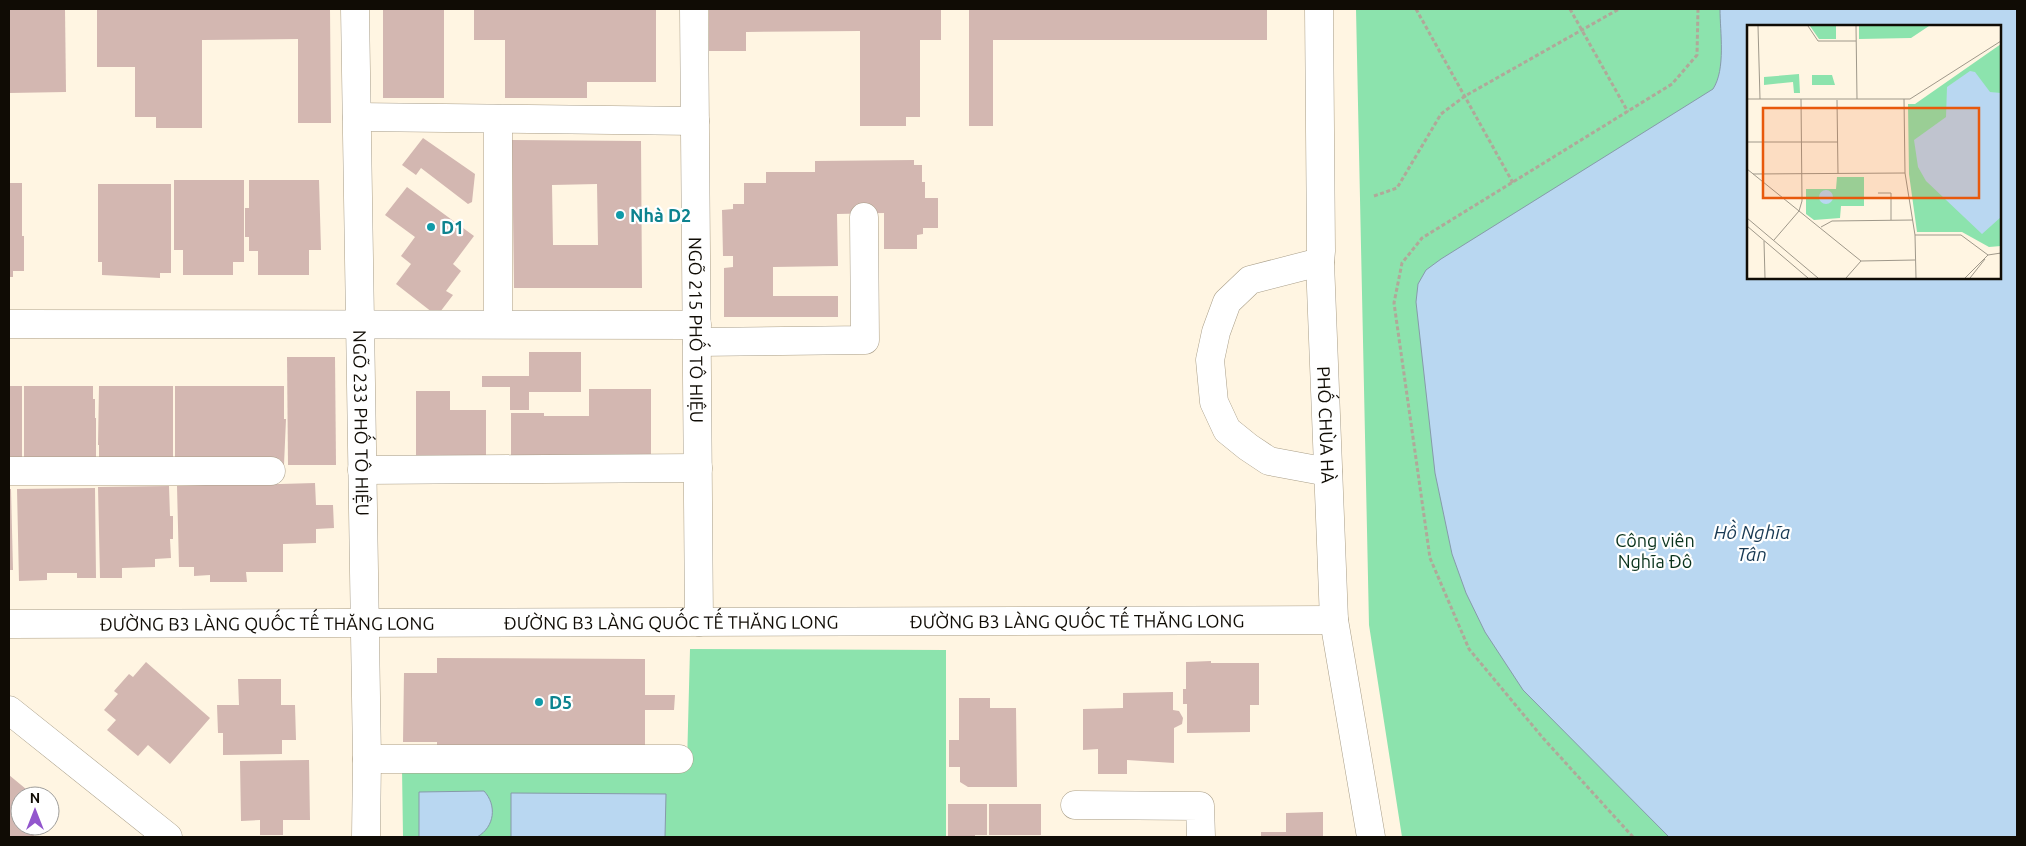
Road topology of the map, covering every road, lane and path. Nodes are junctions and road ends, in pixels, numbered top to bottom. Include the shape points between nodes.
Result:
1 (355, 9) edge
2 (694, 9) edge
3 (1318, 9) edge
4 (1416, 9) edge
5 (1570, 9) edge
6 (1619, 9) edge
7 (1698, 9) edge
8 (1582, 30) junction
9 (1465, 96) junction
10 (1628, 112) junction
11 (357, 117) junction
12 (498, 119) junction
13 (695, 121) junction
14 (1513, 182) junction
15 (1374, 196) dead end
16 (864, 217) dead end
17 (1320, 262) junction
18 (9, 324) edge
19 (360, 324) junction
20 (498, 324) junction
21 (696, 333) junction
22 (698, 468) junction
23 (362, 470) junction
24 (9, 471) edge
25 (271, 471) dead end
26 (1328, 472) junction
27 (1334, 620) junction
28 (698, 622) junction
29 (364, 623) junction
30 (9, 624) edge
31 (9, 710) edge
32 (367, 759) junction
33 (679, 759) dead end
34 (1075, 805) dead end
35 (168, 837) edge
36 (366, 837) edge
37 (1201, 837) edge
38 (1371, 837) edge
39 (1633, 837) edge

1 - 11 street, NGÕ 233 PHỐ TÔ HIỆU
2 - 13 street, NGÕ 215 PHỐ TÔ HIỆU
3 - 17 street, PHỐ CHÙA HÀ
4 - 9 path
5 - 8 path
6 - 8 path
7 - 10 path via 1697,55 1672,84
8 - 9 path
8 - 10 path
9 - 14 path
9 - 15 path via 1441,114 1397,188
10 - 14 path
11 - 12 street
11 - 19 street, NGÕ 233 PHỐ TÔ HIỆU
12 - 13 street
12 - 20 street
13 - 21 street, NGÕ 215 PHỐ TÔ HIỆU
14 - 39 path via 1422,238 1402,263 1394,303 1430,558 1468,649
16 - 21 street via 865,340
17 - 26 street, PHỐ CHÙA HÀ
17 - 26 street via 1250,280 1227,302 1210,360 1214,402 1227,430 1269,461
18 - 19 street
19 - 20 street
19 - 23 street, NGÕ 233 PHỐ TÔ HIỆU
20 - 21 street
21 - 22 street, NGÕ 215 PHỐ TÔ HIỆU
22 - 23 street
22 - 28 street, NGÕ 215 PHỐ TÔ HIỆU
23 - 29 street, NGÕ 233 PHỐ TÔ HIỆU
24 - 25 street
26 - 27 street, PHỐ CHÙA HÀ
27 - 28 street, ĐƯỜNG B3 LÀNG QUỐC TẾ THĂNG LONG
27 - 38 street, PHỐ CHÙA HÀ
28 - 29 street, ĐƯỜNG B3 LÀNG QUỐC TẾ THĂNG LONG
29 - 30 street, ĐƯỜNG B3 LÀNG QUỐC TẾ THĂNG LONG
29 - 32 street, NGÕ 233 PHỐ TÔ HIỆU
31 - 35 street
32 - 33 street
32 - 36 street, NGÕ 233 PHỐ TÔ HIỆU
34 - 37 street via 1200,806

